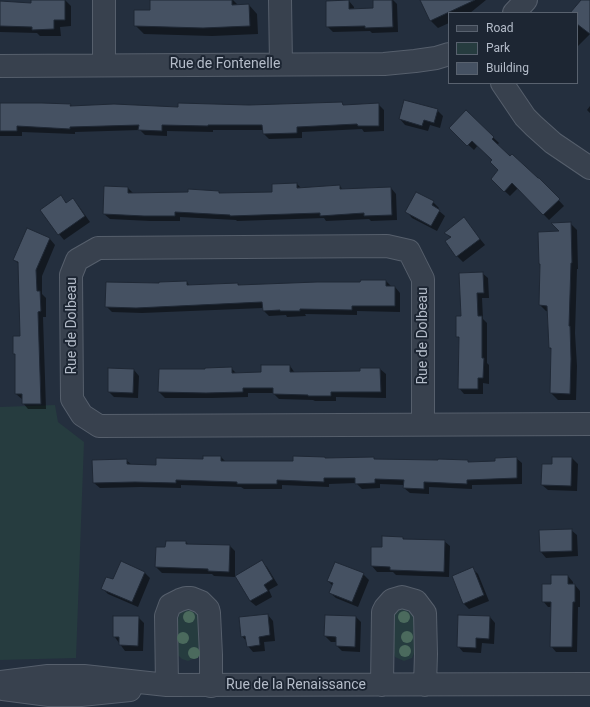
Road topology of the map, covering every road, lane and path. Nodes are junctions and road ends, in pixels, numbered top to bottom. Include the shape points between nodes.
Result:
1 (104, 0) edge
2 (280, 0) edge
3 (526, 0) edge
4 (515, 12) edge
5 (448, 54) edge
6 (281, 64) junction
7 (104, 65) junction
8 (0, 66) edge
9 (503, 84) edge
10 (590, 168) edge
11 (423, 424) junction
12 (590, 424) edge
13 (0, 682) edge
14 (590, 684) edge
15 (167, 685) junction
16 (382, 685) junction
17 (425, 685) junction
18 (211, 686) junction
19 (0, 689) edge

1 - 7 street
2 - 6 street
3 - 4 street
5 - 6 street, Rue de Fontenelle via 384,64
6 - 7 street, Rue de Fontenelle
7 - 8 street, Rue de Fontenelle
9 - 10 street via 534,126 553,143
11 - 11 street, Rue de Dolbeau via 424,279 409,251 387,246 98,248 77,260 71,275 72,398 82,415 99,426
11 - 12 street, Rue de Dolbeau
13 - 15 street, Rue de la Renaissance via 48,676 84,676
14 - 17 street, Rue de la Renaissance
15 - 18 street, Rue de la Renaissance
15 - 18 street, Rue de la Renaissance via 166,616 170,605 191,598 201,602 209,613
15 - 19 street, Rue de la Renaissance via 81,695 50,695
16 - 17 street, Rue de la Renaissance
16 - 17 street, Rue de la Renaissance via 383,612 392,600 402,597 416,601 425,613
16 - 18 street, Rue de la Renaissance

